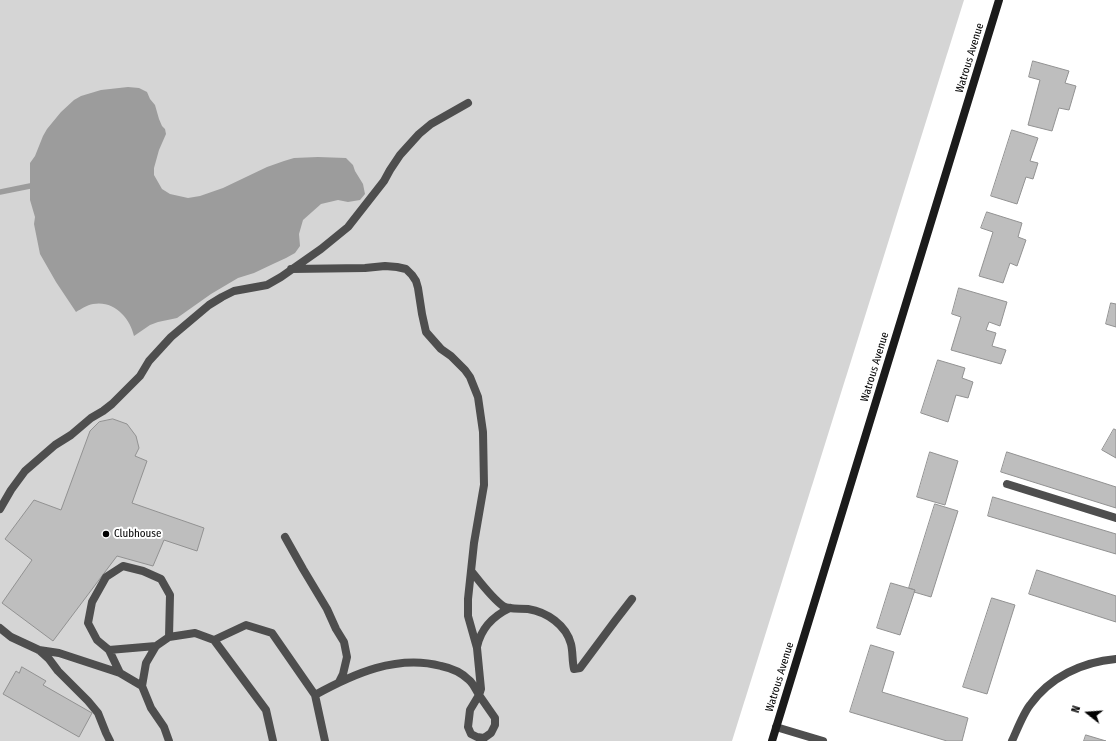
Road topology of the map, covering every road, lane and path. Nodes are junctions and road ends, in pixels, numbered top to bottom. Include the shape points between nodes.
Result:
1 (999, 0) edge
2 (468, 103) dead end
3 (292, 269) junction
4 (1007, 484) dead end
5 (0, 509) edge
6 (1116, 518) edge
7 (286, 537) dead end
8 (472, 572) junction
9 (632, 599) dead end
10 (510, 608) junction
11 (0, 628) edge
12 (169, 637) junction
13 (214, 640) junction
14 (156, 646) junction
15 (477, 648) junction
16 (39, 650) junction
17 (109, 650) junction
18 (1116, 659) edge
19 (120, 673) junction
20 (339, 682) junction
21 (142, 686) junction
22 (315, 694) junction
23 (480, 695) junction
24 (776, 727) junction
25 (110, 741) edge
26 (169, 741) edge
27 (273, 741) edge
28 (325, 741) edge
29 (772, 741) edge
30 (823, 741) edge
31 (1012, 741) edge

1 - 24 street, Watrous Avenue
2 - 3 lane via 422,131 400,155 384,181 348,227 321,250
3 - 5 lane via 267,285 234,291 209,305 171,337 140,376 112,404 55,445 25,471
3 - 8 lane via 397,267 406,269 412,275 418,288 426,332 465,370 478,397 483,432 484,484
4 - 6 lane
7 - 20 lane via 344,642 347,657
8 - 10 lane via 494,597
8 - 15 lane via 468,609
9 - 10 lane via 580,668 574,668 567,634 554,620 537,611
10 - 15 lane via 488,623
11 - 16 lane via 11,637
12 - 13 lane via 195,634
12 - 14 lane
12 - 17 lane via 170,595 161,579 123,566 106,577 92,602 88,623 97,640
13 - 22 lane via 246,625 272,633
13 - 27 lane via 266,710
14 - 17 lane
14 - 21 lane via 146,663
15 - 23 lane
16 - 19 lane via 59,653
16 - 25 lane via 98,713
17 - 19 lane
18 - 31 lane via 1071,670 1047,685 1029,706
19 - 21 lane
20 - 22 lane
20 - 23 lane via 383,666 419,662 458,672 469,680
21 - 26 lane
22 - 28 lane
23 - 23 lane via 495,718 491,733 484,738 471,734 468,727 470,710
24 - 29 street, Watrous Avenue
24 - 30 lane

